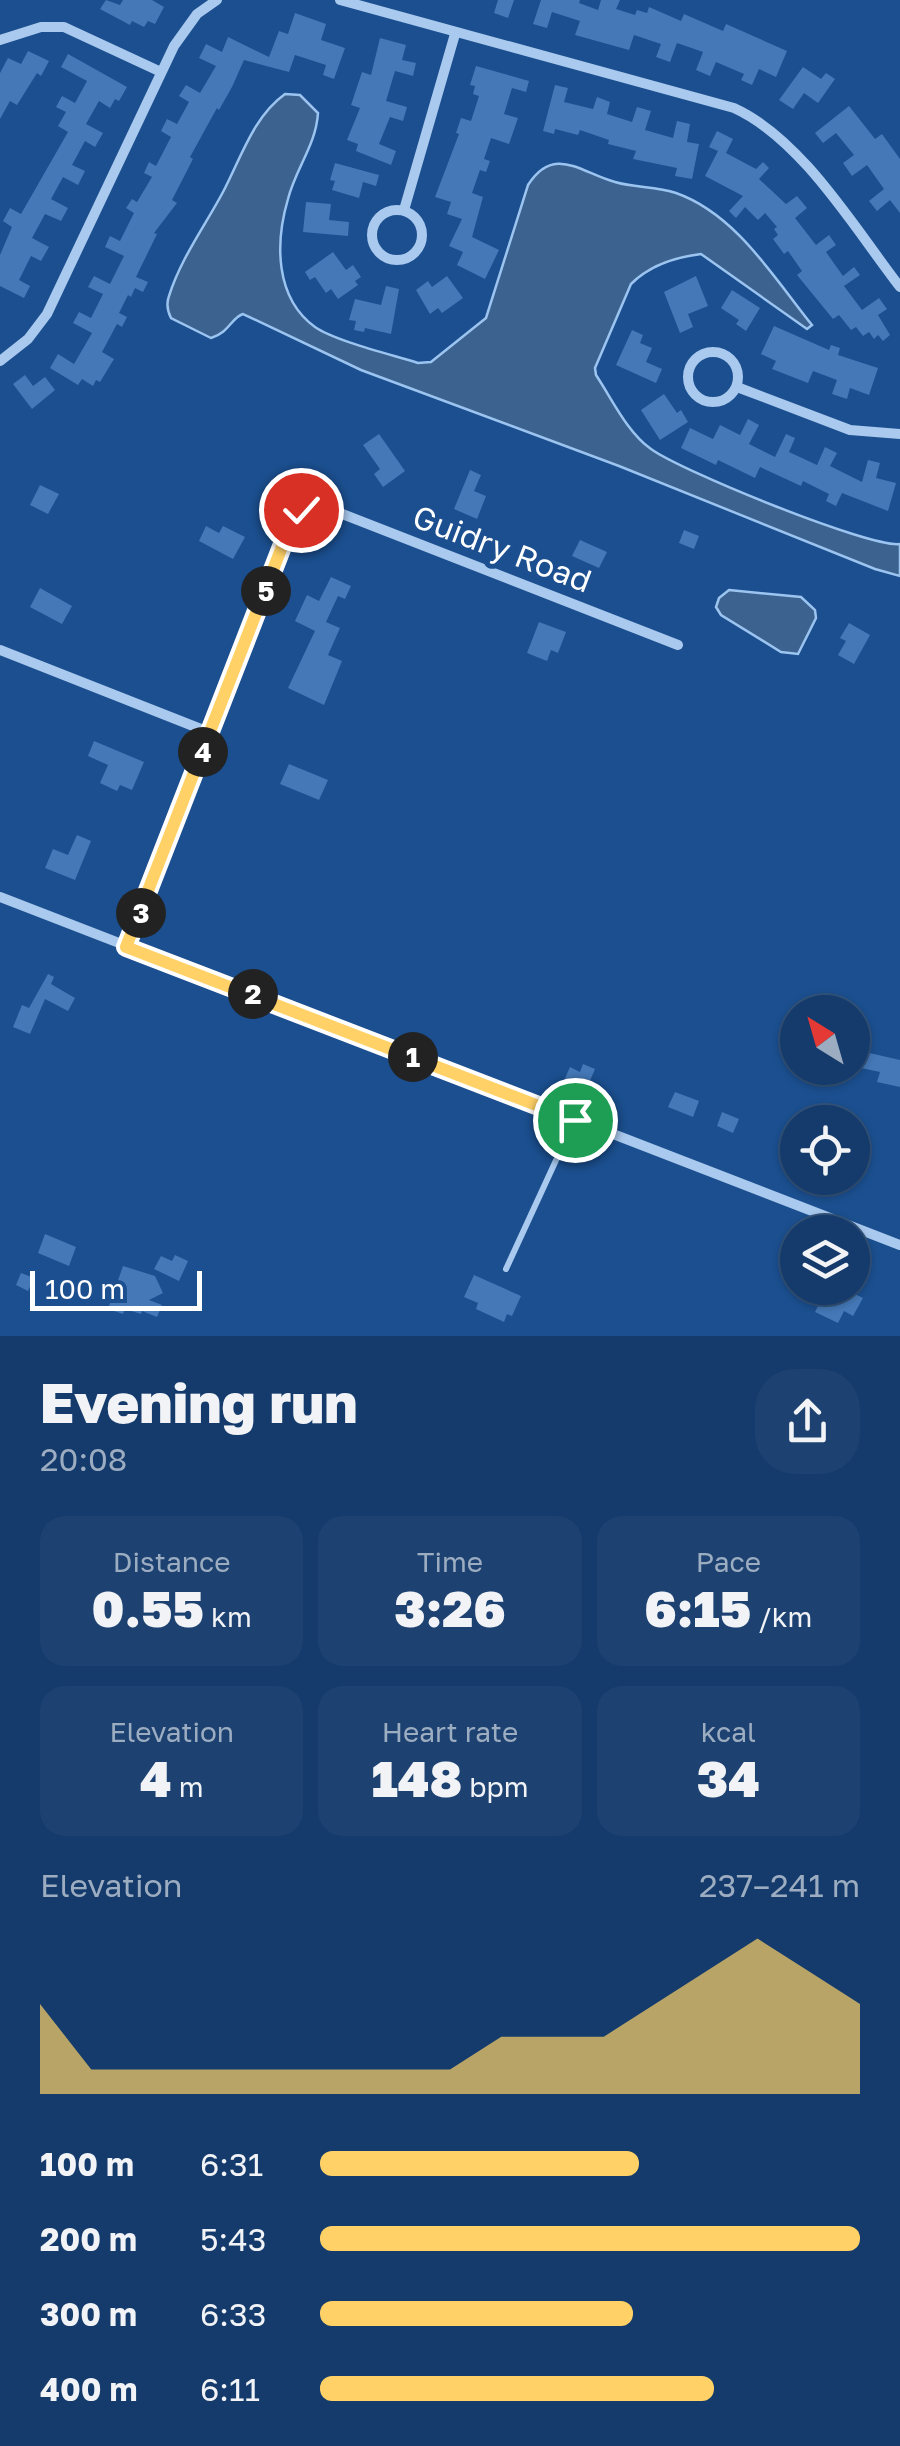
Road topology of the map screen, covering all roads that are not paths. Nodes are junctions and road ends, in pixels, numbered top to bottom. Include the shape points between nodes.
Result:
1 (217, 0) edge
2 (340, 0) edge
3 (455, 34) junction
4 (0, 40) edge
5 (161, 72) junction
6 (404, 210) junction
7 (900, 287) edge
8 (0, 360) edge
9 (737, 387) junction
10 (900, 434) edge
11 (678, 646) dead end
12 (0, 650) edge
13 (211, 733) junction
14 (0, 897) edge
15 (126, 947) junction
16 (575, 1120) junction
17 (900, 1244) edge
18 (506, 1270) dead end

1 - 5 street via 185,29
2 - 3 street
3 - 6 street
3 - 7 street via 750,116 801,158
4 - 5 street via 64,27
5 - 8 street via 47,314
6 - 6 street via 388,211 372,228 373,244 392,260 408,257 422,237 418,220
9 - 9 street via 738,370 728,356 696,358 688,373 690,389 702,400 726,400
9 - 10 street via 850,430
11 - 13 street, Guidry Road via 322,506 307,507 292,521
12 - 13 street
13 - 15 street
14 - 15 street
15 - 16 street
16 - 17 street
16 - 18 lane

